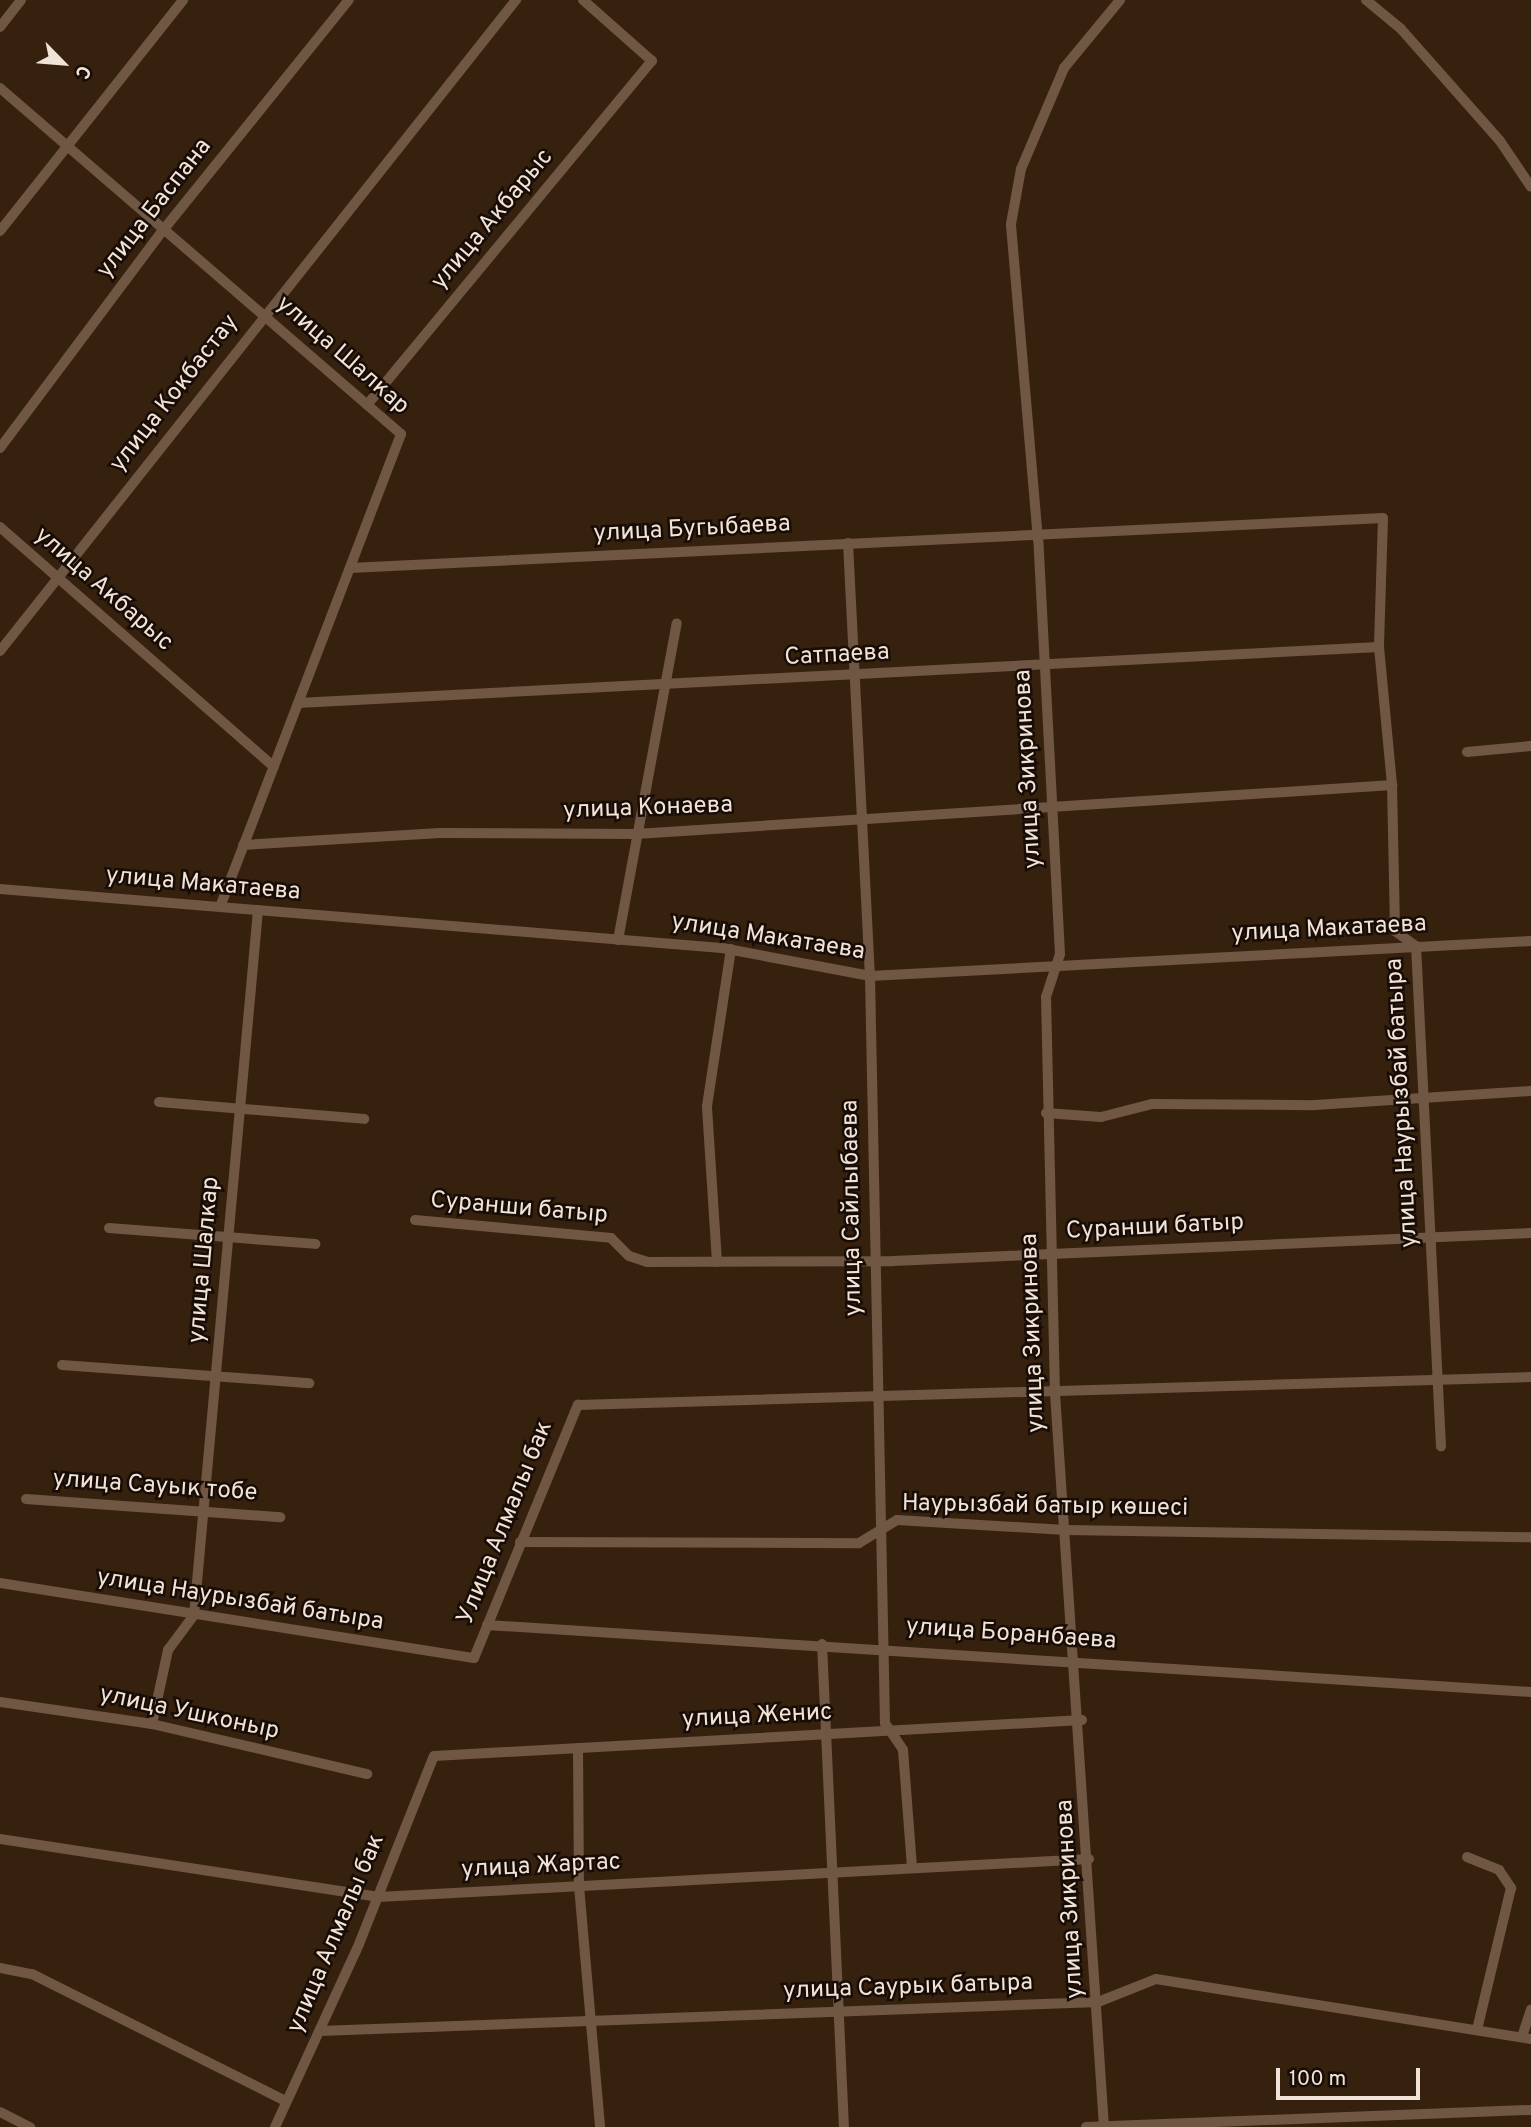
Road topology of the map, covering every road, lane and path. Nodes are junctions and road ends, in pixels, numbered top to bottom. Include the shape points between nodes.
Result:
1 (21, 0) edge
2 (183, 0) edge
3 (349, 0) edge
4 (516, 0) edge
5 (583, 0) edge
6 (1120, 0) edge
7 (1366, 0) edge
8 (0, 27) edge
9 (0, 88) edge
10 (66, 145) junction
11 (1531, 187) edge
12 (164, 229) junction
13 (0, 231) edge
14 (263, 315) junction
15 (367, 405) junction
16 (0, 448) edge
17 (1383, 518) joint
18 (0, 527) edge
19 (1038, 540) junction
20 (848, 543) junction
21 (350, 568) junction
22 (57, 578) junction
23 (677, 623) dead end
24 (1379, 647) junction
25 (0, 651) edge
26 (1044, 664) junction
27 (851, 676) junction
28 (663, 687) junction
29 (298, 703) junction
30 (1531, 746) edge
31 (1468, 752) dead end
32 (274, 766) junction
33 (1392, 785) junction
34 (1052, 803) junction
35 (860, 820) junction
36 (636, 834) junction
37 (243, 845) junction
38 (0, 889) edge
39 (220, 907) junction
40 (258, 910) junction
41 (618, 940) junction
42 (1531, 941) edge
43 (1416, 946) junction
44 (731, 949) junction
45 (1055, 965) junction
46 (870, 976) junction
47 (1531, 1091) edge
48 (1425, 1097) junction
49 (159, 1102) dead end
50 (240, 1105) junction
51 (1046, 1113) junction
52 (364, 1119) dead end
53 (415, 1220) dead end
54 (109, 1228) dead end
55 (1531, 1233) edge
56 (1431, 1236) junction
57 (228, 1237) junction
58 (315, 1244) dead end
59 (1051, 1254) junction
60 (874, 1261) junction
61 (717, 1262) junction
62 (62, 1365) dead end
63 (215, 1375) junction
64 (1531, 1377) edge
65 (1441, 1381) junction
66 (309, 1383) dead end
67 (1055, 1393) junction
68 (880, 1397) junction
69 (1441, 1446) dead end
70 (26, 1499) dead end
71 (203, 1510) junction
72 (280, 1517) dead end
73 (882, 1530) junction
74 (1066, 1530) junction
75 (1531, 1537) edge
76 (520, 1542) junction
77 (0, 1583) edge
78 (194, 1615) junction
79 (487, 1625) junction
80 (822, 1644) junction
81 (882, 1648) junction
82 (474, 1658) joint
83 (1077, 1661) junction
84 (1531, 1692) edge
85 (0, 1702) edge
86 (1082, 1720) junction
87 (152, 1724) junction
88 (890, 1730) junction
89 (827, 1734) junction
90 (578, 1748) junction
91 (434, 1756) joint
92 (367, 1774) dead end
93 (0, 1839) edge
94 (1467, 1857) dead end
95 (1089, 1859) junction
96 (912, 1867) junction
97 (835, 1872) junction
98 (579, 1886) junction
99 (378, 1897) junction
100 (0, 1968) edge
101 (1098, 2002) junction
102 (1531, 2008) edge
103 (839, 2012) junction
104 (592, 2021) junction
105 (1477, 2030) junction
106 (320, 2031) junction
107 (1527, 2038) edge
108 (286, 2101) junction
109 (1531, 2110) edge
110 (0, 2112) edge
111 (1389, 2113) junction
112 (30, 2127) edge
113 (275, 2127) edge
114 (600, 2127) edge
115 (844, 2127) edge
116 (1086, 2127) edge
117 (1104, 2127) edge
118 (1390, 2127) edge

1 - 8 street
2 - 10 street
3 - 12 street, улица Баспана
4 - 14 street, улица Кокбастау
5 - 15 street, улица Акбарыс via 652,61
6 - 19 street, улица Зикринова via 1064,68 1021,169 1011,224
7 - 11 street via 1401,29 1500,141
9 - 10 street, улица Шалкар
10 - 12 street, улица Шалкар
10 - 13 street
12 - 14 street, улица Шалкар
12 - 16 street, улица Баспана
14 - 15 street, улица Шалкар
14 - 22 street, улица Кокбастау
15 - 21 street, улица Шалкар via 401,434
17 - 19 street, улица Бугыбаева
17 - 24 street, улица Наурызбай батыра
18 - 22 street, улица Акбарыс
19 - 20 street, улица Бугыбаева
19 - 26 street, улица Зикринова
20 - 21 street, улица Бугыбаева
20 - 27 street, улица Сайлыбаева
21 - 29 street, улица Шалкар
22 - 25 street, улица Кокбастау
22 - 32 street, улица Акбарыс
23 - 28 street
24 - 26 street, Сатпаева
24 - 33 street, улица Наурызбай батыра
26 - 27 street, Сатпаева
26 - 34 street, улица Зикринова
27 - 28 street, Сатпаева
27 - 35 street, улица Сайлыбаева
28 - 29 street, Сатпаева
28 - 36 street
29 - 32 street, улица Шалкар
30 - 31 street
32 - 37 street, улица Шалкар
33 - 34 street, улица Конаева
33 - 43 street, улица Наурызбай батыра via 1395,931
34 - 35 street, улица Конаева
34 - 45 street, улица Зикринова via 1060,954
35 - 36 street, улица Конаева
35 - 46 street, улица Сайлыбаева
36 - 37 street, улица Конаева via 440,833
36 - 41 street
37 - 39 street, улица Шалкар
38 - 39 street, улица Макатаева
39 - 40 street, улица Макатаева
40 - 41 street, улица Макатаева
40 - 50 street, улица Шалкар
41 - 44 street, улица Макатаева
42 - 43 street, улица Макатаева
43 - 45 street, улица Макатаева
43 - 48 street, улица Наурызбай батыра
44 - 46 street, улица Макатаева
44 - 61 street via 707,1106
45 - 46 street, улица Макатаева
45 - 51 street, улица Зикринова via 1046,997
46 - 60 street, улица Сайлыбаева
47 - 48 street
48 - 51 street via 1315,1105 1152,1104 1101,1117
48 - 56 street, улица Наурызбай батыра
49 - 50 street
50 - 52 street
50 - 57 street, улица Шалкар
51 - 59 street, улица Зикринова
53 - 61 street, Суранши батыр via 617,1239 638,1261
54 - 57 street
55 - 56 street, Суранши батыр
56 - 59 street, Суранши батыр
56 - 65 street, улица Наурызбай батыра
57 - 58 street
57 - 63 street, улица Шалкар
59 - 60 street, Суранши батыр
59 - 67 street, улица Зикринова
60 - 61 street, Суранши батыр
60 - 68 street, улица Сайлыбаева
62 - 63 street
63 - 66 street
63 - 71 street, улица Шалкар
64 - 65 street
65 - 67 street
65 - 69 street, улица Наурызбай батыра
67 - 68 street
67 - 74 street, улица Зикринова
68 - 73 street, улица Сайлыбаева
68 - 76 street, Улица Алмалы бак via 578,1405
70 - 71 street, улица Сауык тобе
71 - 72 street, улица Сауык тобе
71 - 78 street, улица Шалкар
73 - 74 street, Наурызбай батыр көшесі via 897,1520
73 - 76 street, Наурызбай батыр көшесі via 859,1543
73 - 81 street, улица Сайлыбаева
74 - 75 street, Наурызбай батыр көшесі
74 - 83 street, улица Зикринова
76 - 79 street, Улица Алмалы бак
77 - 78 street, улица Наурызбай батыра
78 - 82 street, улица Наурызбай батыра
78 - 87 street via 168,1650
79 - 80 street, улица Боранбаева
79 - 82 street, Улица Алмалы бак
80 - 81 street, улица Боранбаева
80 - 89 street
81 - 83 street, улица Боранбаева
81 - 88 street, улица Сайлыбаева
83 - 84 street, улица Боранбаева
83 - 86 street, улица Зикринова
85 - 87 street, улица Ушконыр
86 - 88 street, улица Женис
86 - 95 street, улица Зикринова
87 - 92 street, улица Ушконыр
88 - 89 street, улица Женис
88 - 96 street, улица Сайлыбаева via 903,1750
89 - 90 street, улица Женис
89 - 97 street
90 - 91 street, улица Женис
90 - 98 street
91 - 99 street, улица Алмалы бак
93 - 99 street, улица Жартас
94 - 105 street via 1499,1870 1511,1888
95 - 96 street, улица Жартас
95 - 101 street, улица Зикринова
96 - 97 street, улица Жартас
97 - 98 street, улица Жартас
97 - 103 street
98 - 99 street, улица Жартас
98 - 104 street
99 - 106 street, улица Алмалы бак
100 - 108 street via 32,1974
101 - 103 street, улица Саурык батыра
101 - 105 street, улица Саурык батыра via 1156,1979
101 - 117 street, улица Зикринова
102 - 107 street
103 - 104 street, улица Саурык батыра
103 - 115 street
104 - 106 street, улица Саурык батыра
104 - 114 street
105 - 107 street, улица Саурык батыра
106 - 108 street, улица Алмалы бак
108 - 113 street, улица Алмалы бак
109 - 111 street
110 - 112 street
111 - 117 street
111 - 118 street
116 - 117 street

